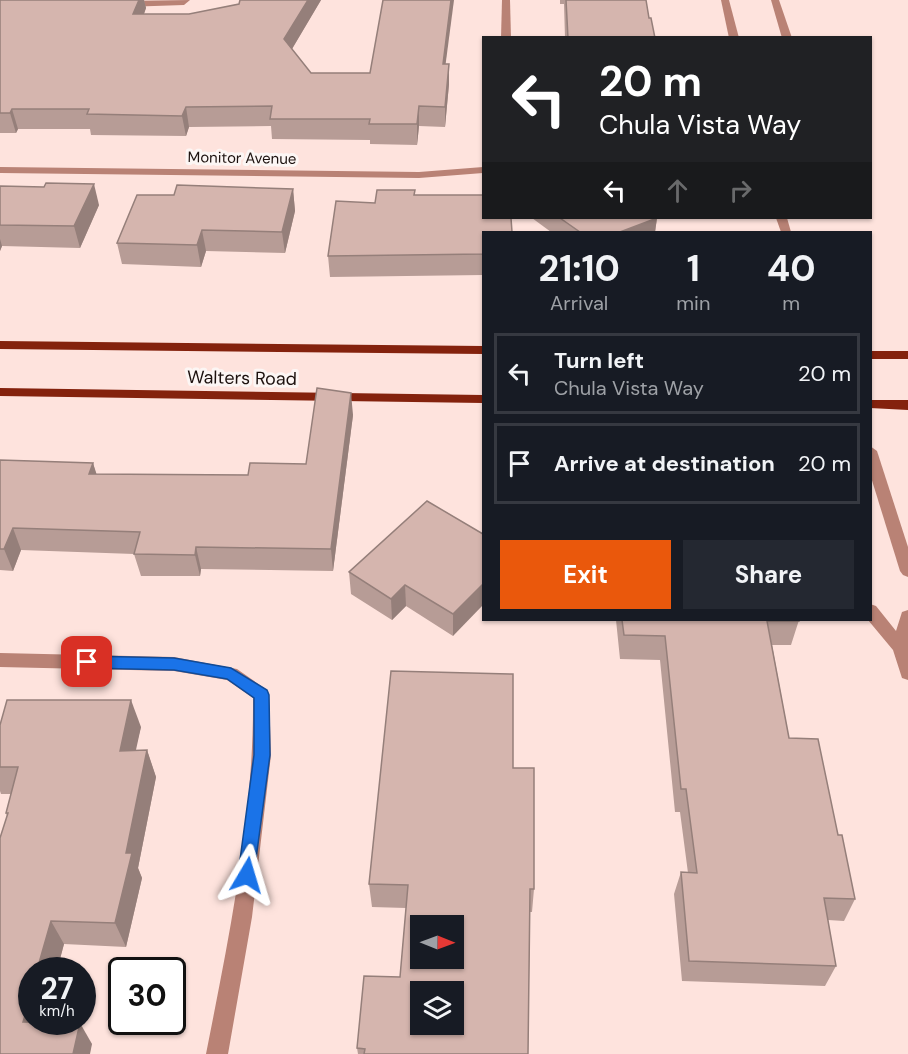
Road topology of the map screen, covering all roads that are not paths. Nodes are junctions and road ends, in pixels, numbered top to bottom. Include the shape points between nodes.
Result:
1 (186, 0) edge
2 (507, 0) edge
3 (725, 0) edge
4 (775, 0) edge
5 (114, 4) edge
6 (506, 36) edge
7 (734, 36) edge
8 (786, 36) edge
9 (0, 170) edge
10 (482, 170) edge
11 (0, 345) edge
12 (482, 350) edge
13 (872, 355) edge
14 (908, 355) edge
15 (0, 393) edge
16 (482, 399) edge
17 (872, 404) edge
18 (908, 405) edge
19 (872, 457) edge
20 (908, 571) edge
21 (872, 612) edge
22 (908, 616) edge
23 (900, 646) junction
24 (0, 660) edge
25 (908, 673) edge
26 (217, 1054) edge

1 - 5 street
2 - 6 street
3 - 7 street
4 - 8 street
9 - 10 street, Monitor Avenue via 419,176
11 - 12 main road, Walters Road
13 - 14 main road
15 - 16 main road, Walters Road
17 - 18 main road
19 - 20 street
21 - 23 street
22 - 23 street
23 - 25 street
24 - 26 street via 174,664 231,674 261,695 262,755 242,917

